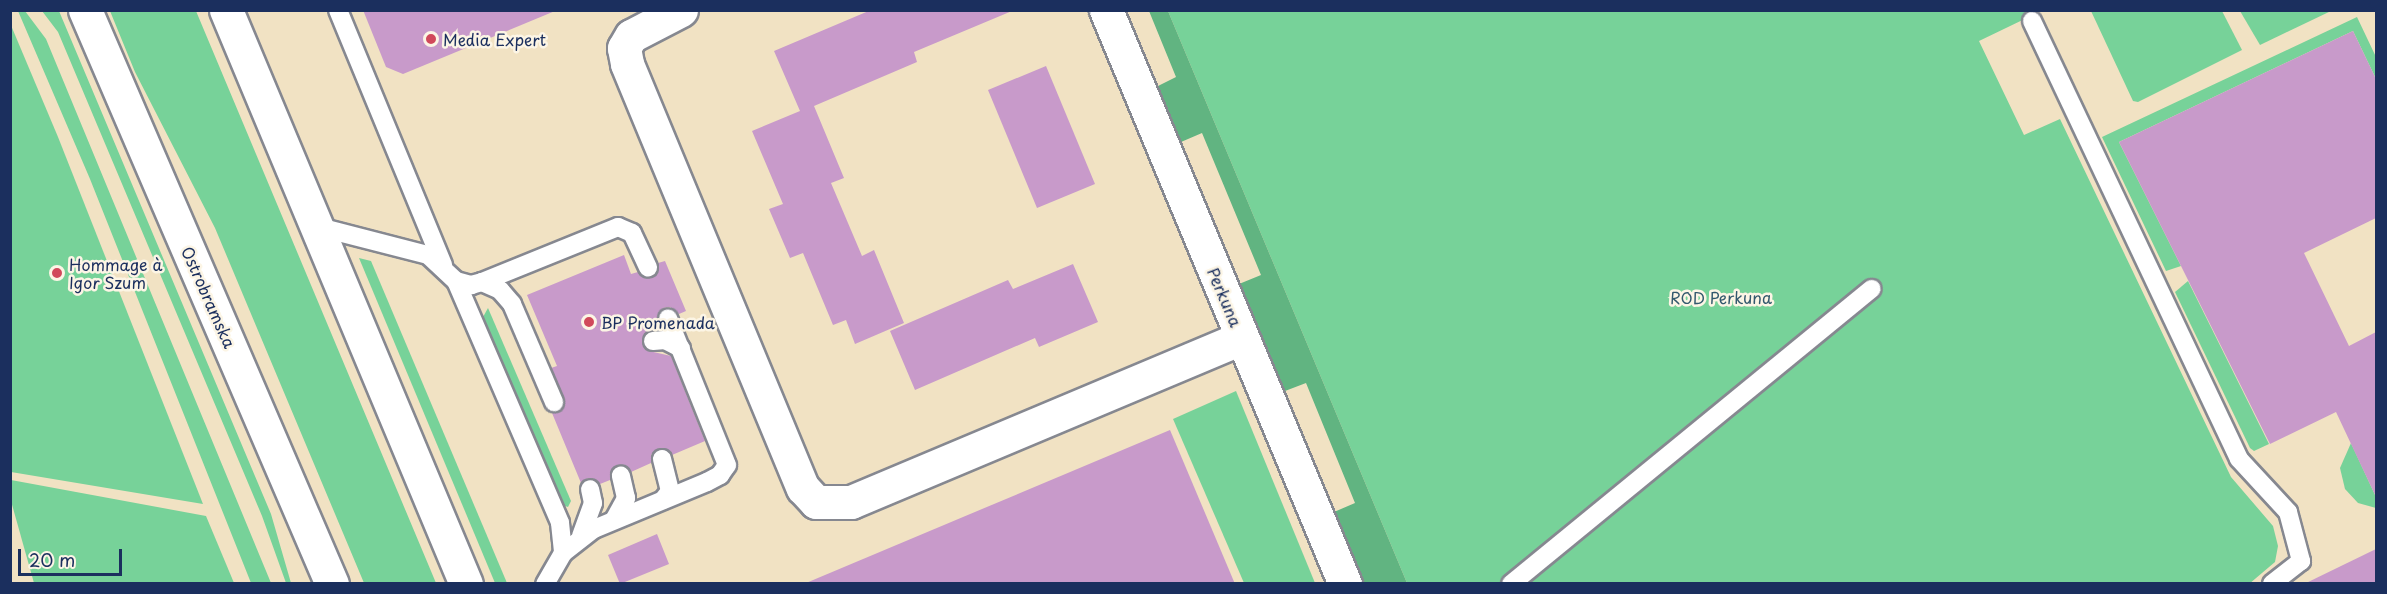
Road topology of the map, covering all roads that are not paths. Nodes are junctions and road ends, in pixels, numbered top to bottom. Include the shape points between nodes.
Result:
1 (85, 10) edge
2 (226, 10) edge
3 (338, 10) edge
4 (681, 10) edge
5 (1106, 10) edge
6 (2032, 21) dead end
7 (315, 226) junction
8 (442, 265) junction
9 (648, 267) dead end
10 (456, 281) junction
11 (482, 282) junction
12 (1872, 289) dead end
13 (668, 318) dead end
14 (1242, 338) junction
15 (653, 341) dead end
16 (681, 348) junction
17 (554, 402) dead end
18 (662, 459) dead end
19 (621, 476) dead end
20 (590, 489) dead end
21 (663, 500) junction
22 (614, 520) junction
23 (580, 536) junction
24 (563, 553) junction
25 (332, 584) edge
26 (466, 584) edge
27 (545, 584) edge
28 (1345, 584) edge
29 (1510, 584) edge
30 (2272, 584) edge

1 - 25 street, Ostrobramska
2 - 7 street
3 - 8 lane
4 - 14 street via 631,36 624,48 627,64 802,488 816,502 851,502
5 - 14 street, Perkuna
6 - 30 lane via 2240,459 2288,512 2301,561
7 - 8 lane via 417,251
7 - 26 street
8 - 10 lane
9 - 11 lane via 632,233 618,227
10 - 11 lane via 471,285
10 - 24 lane via 561,523
11 - 17 lane via 506,295 549,379
12 - 29 lane
13 - 16 lane
14 - 28 street, Perkuna
15 - 16 lane via 665,340
16 - 21 lane via 727,465 720,475
18 - 21 lane via 670,490
19 - 22 lane via 626,498
20 - 23 lane via 591,509
21 - 22 lane
22 - 23 lane
23 - 24 lane
24 - 27 lane

